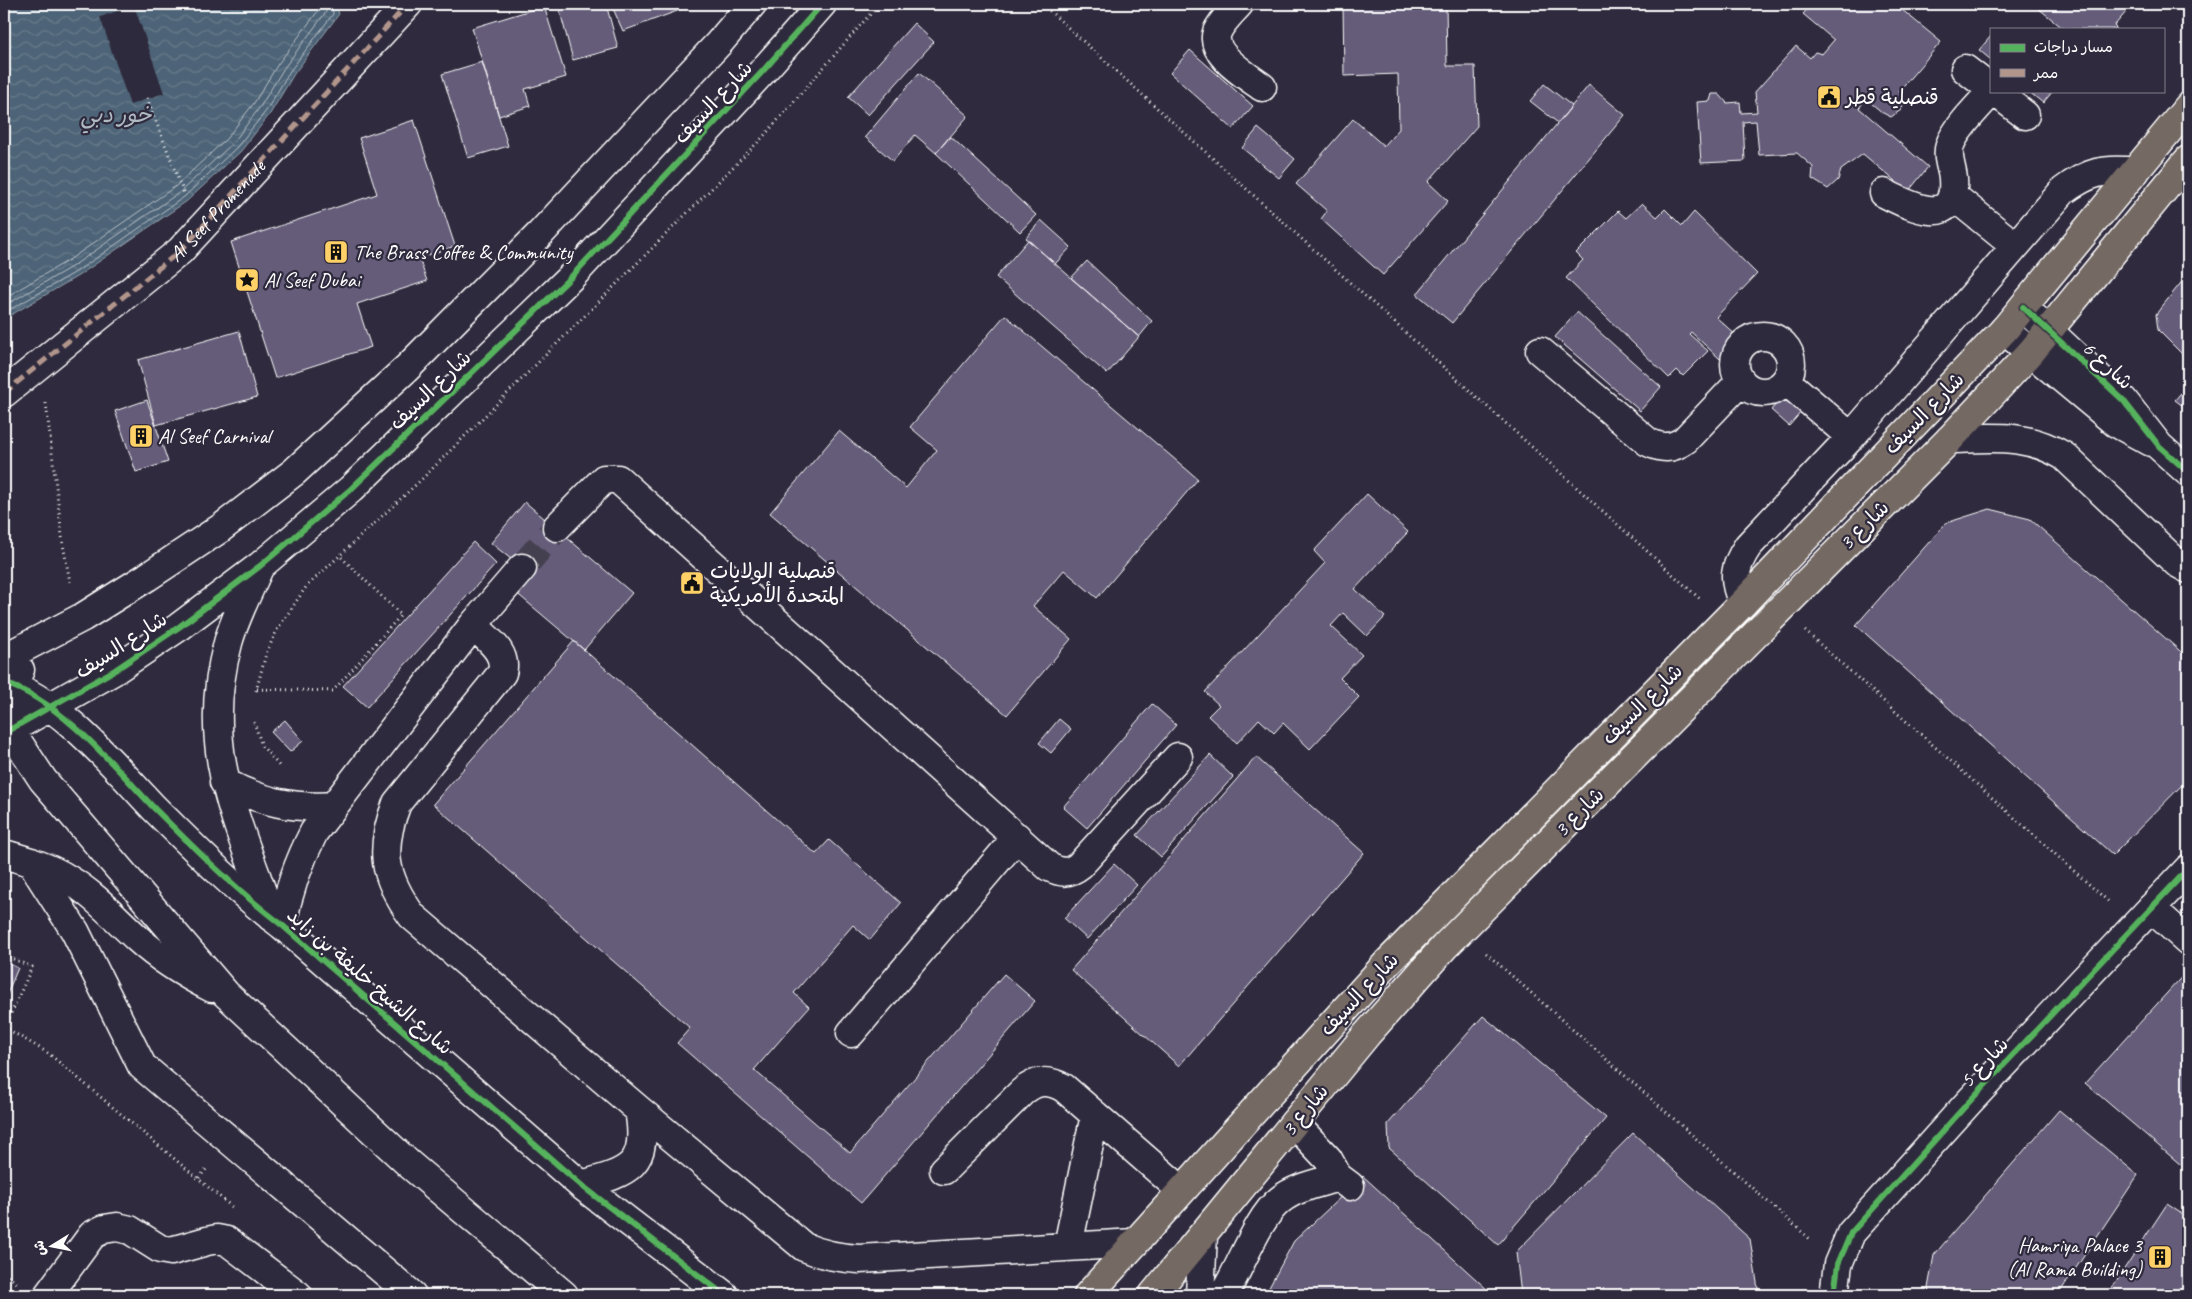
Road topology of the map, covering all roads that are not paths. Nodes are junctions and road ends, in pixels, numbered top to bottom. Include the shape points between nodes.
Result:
1 (408, 4) edge
2 (752, 4) edge
3 (822, 4) edge
4 (1239, 4) edge
5 (1965, 69) dead end
6 (1262, 87) dead end
7 (1990, 88) edge
8 (1990, 92) edge
9 (1995, 92) edge
10 (2188, 107) edge
11 (2025, 115) dead end
12 (2188, 160) edge
13 (2135, 172) junction
14 (1884, 193) dead end
15 (1952, 195) junction
16 (2015, 246) junction
17 (2023, 307) junction
18 (2004, 330) junction
19 (2049, 331) junction
20 (1540, 351) dead end
21 (2031, 352) junction
22 (1740, 381) junction
23 (1786, 381) junction
24 (4, 393) edge
25 (1851, 437) junction
26 (1950, 438) junction
27 (2159, 446) junction
28 (2188, 472) edge
29 (557, 527) tunnel mouth
30 (260, 566) junction
31 (522, 568) tunnel mouth
32 (2188, 569) edge
33 (1734, 612) junction
34 (473, 625) junction
35 (44, 637) junction
36 (4, 658) edge
37 (8, 684) edge
38 (50, 708) junction
39 (7, 732) edge
40 (1178, 757) dead end
41 (224, 782) junction
42 (334, 806) junction
43 (1017, 837) junction
44 (4, 854) edge
45 (31, 862) junction
46 (2188, 869) edge
47 (2142, 916) junction
48 (276, 921) junction
49 (2188, 941) edge
50 (226, 994) junction
51 (851, 1033) dead end
52 (639, 1110) junction
53 (1095, 1115) junction
54 (1294, 1123) junction
55 (944, 1170) dead end
56 (581, 1185) junction
57 (1181, 1190) junction
58 (1203, 1235) junction
59 (1135, 1243) junction
60 (1068, 1246) junction
61 (48, 1295) edge
62 (298, 1295) edge
63 (412, 1295) edge
64 (564, 1295) edge
65 (724, 1295) edge
66 (1088, 1295) edge
67 (1153, 1295) edge
68 (1200, 1295) edge
69 (1223, 1295) edge
70 (1834, 1295) edge

1 - 24 street, Al Seef Promenade via 180,251
2 - 35 street, شارع السيف via 534,241 407,368 294,472 221,528 147,578 83,618
3 - 30 street, شارع السيف via 572,276 351,489
4 - 6 street via 1216,34 1218,51
5 - 7 street
8 - 15 street via 1950,143
9 - 11 street
10 - 13 main road, شارع السيف
12 - 19 main road
13 - 16 street via 2097,172 2079,180 2063,191
13 - 17 main road, شارع السيف
14 - 15 street via 1929,211 1946,206
15 - 16 street
16 - 25 street
17 - 18 main road, شارع السيف
17 - 19 street, شارع 6
18 - 21 street, شارع 6
18 - 33 main road, شارع السيف
19 - 21 main road
19 - 27 street, شارع 6 via 2129,407
20 - 22 street via 1658,447 1677,446 1685,440
21 - 26 main road, شارع 3
21 - 27 street, شارع 6 via 2116,423
22 - 23 street via 1758,392 1768,392
22 - 23 street via 1735,360 1739,349 1757,336 1779,341 1787,349 1791,371
23 - 25 street
25 - 33 street via 1739,559 1735,574
26 - 32 street via 2024,439 2052,449 2064,456 2177,563
26 - 54 main road, شارع 3 via 1461,931 1374,1026
27 - 28 street, شارع 6
29 - 43 street via 604,479 618,478
30 - 38 street, شارع السيف via 179,627
30 - 41 street via 228,643 220,689 217,714
31 - 34 street
33 - 57 main road, شارع السيف via 1387,963
34 - 42 street
34 - 52 street via 502,656 502,673 397,803 388,826 385,850 388,874 412,916
35 - 36 street, شارع السيف
35 - 37 street
37 - 38 street, شارع الشيخ خليفة بن زايد
37 - 39 street
38 - 39 street, شارع السيف
38 - 48 street, شارع الشيخ خليفة بن زايد via 92,744 208,863
39 - 50 street via 43,780
40 - 43 street via 1074,870 1057,871
41 - 42 street via 244,793 288,806
41 - 48 street
42 - 48 street via 314,832 299,861
43 - 51 street
44 - 45 street
45 - 50 street via 68,878 104,905 165,961
45 - 63 street via 75,931 142,1066
46 - 47 street, شارع 5
47 - 49 street
47 - 70 street, شارع 5 via 1851,1233 1838,1264
48 - 56 street, شارع الشيخ خليفة بن زايد
50 - 64 street via 409,1164
52 - 56 street via 643,1133 641,1150 632,1164 620,1174
52 - 60 street via 804,1247 822,1254 859,1259
53 - 55 street via 1054,1082 1032,1084
53 - 57 street
53 - 60 street
54 - 58 main road, شارع 3
54 - 69 street via 1328,1159 1344,1182 1293,1192 1271,1208
56 - 65 street, شارع الشيخ خليفة بن زايد
57 - 59 main road, شارع السيف
58 - 67 main road, شارع 3
58 - 68 street
59 - 60 street
59 - 66 main road, شارع السيف
61 - 62 street via 92,1235 117,1227 130,1230 160,1249 171,1251 217,1239 227,1241

